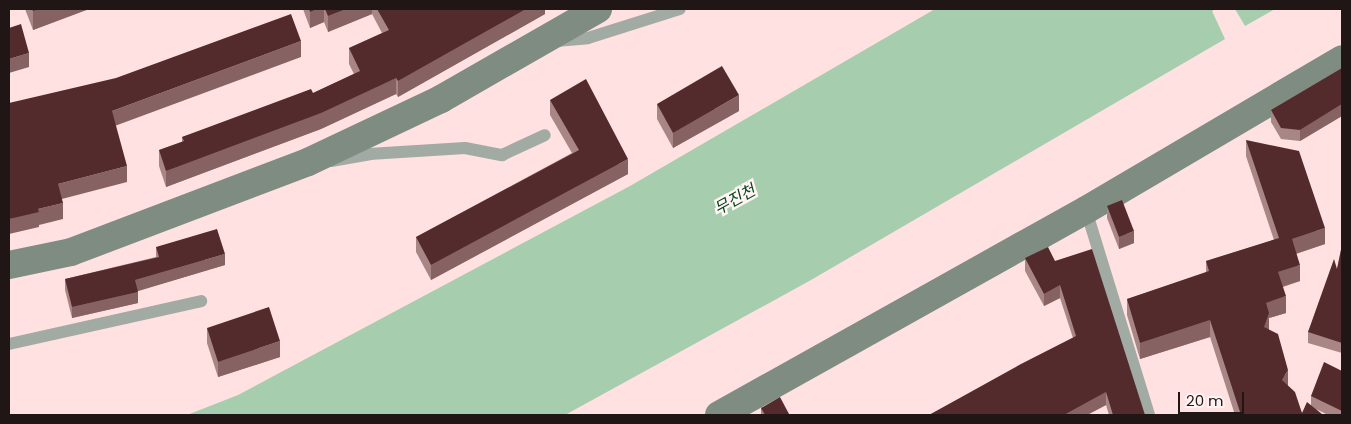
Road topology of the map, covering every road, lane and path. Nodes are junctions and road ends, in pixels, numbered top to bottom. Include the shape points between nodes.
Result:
1 (598, 9) edge
2 (680, 9) edge
3 (541, 41) junction
4 (1342, 59) edge
5 (545, 135) dead end
6 (308, 162) junction
7 (1086, 210) junction
8 (9, 265) edge
9 (201, 301) dead end
10 (9, 344) edge
11 (719, 415) edge
12 (1149, 415) edge

1 - 3 street
2 - 3 lane via 588,38
3 - 6 street via 441,99
4 - 7 street
5 - 6 lane via 502,155 465,148
6 - 8 street via 71,252
7 - 11 street
7 - 12 lane
9 - 10 lane

